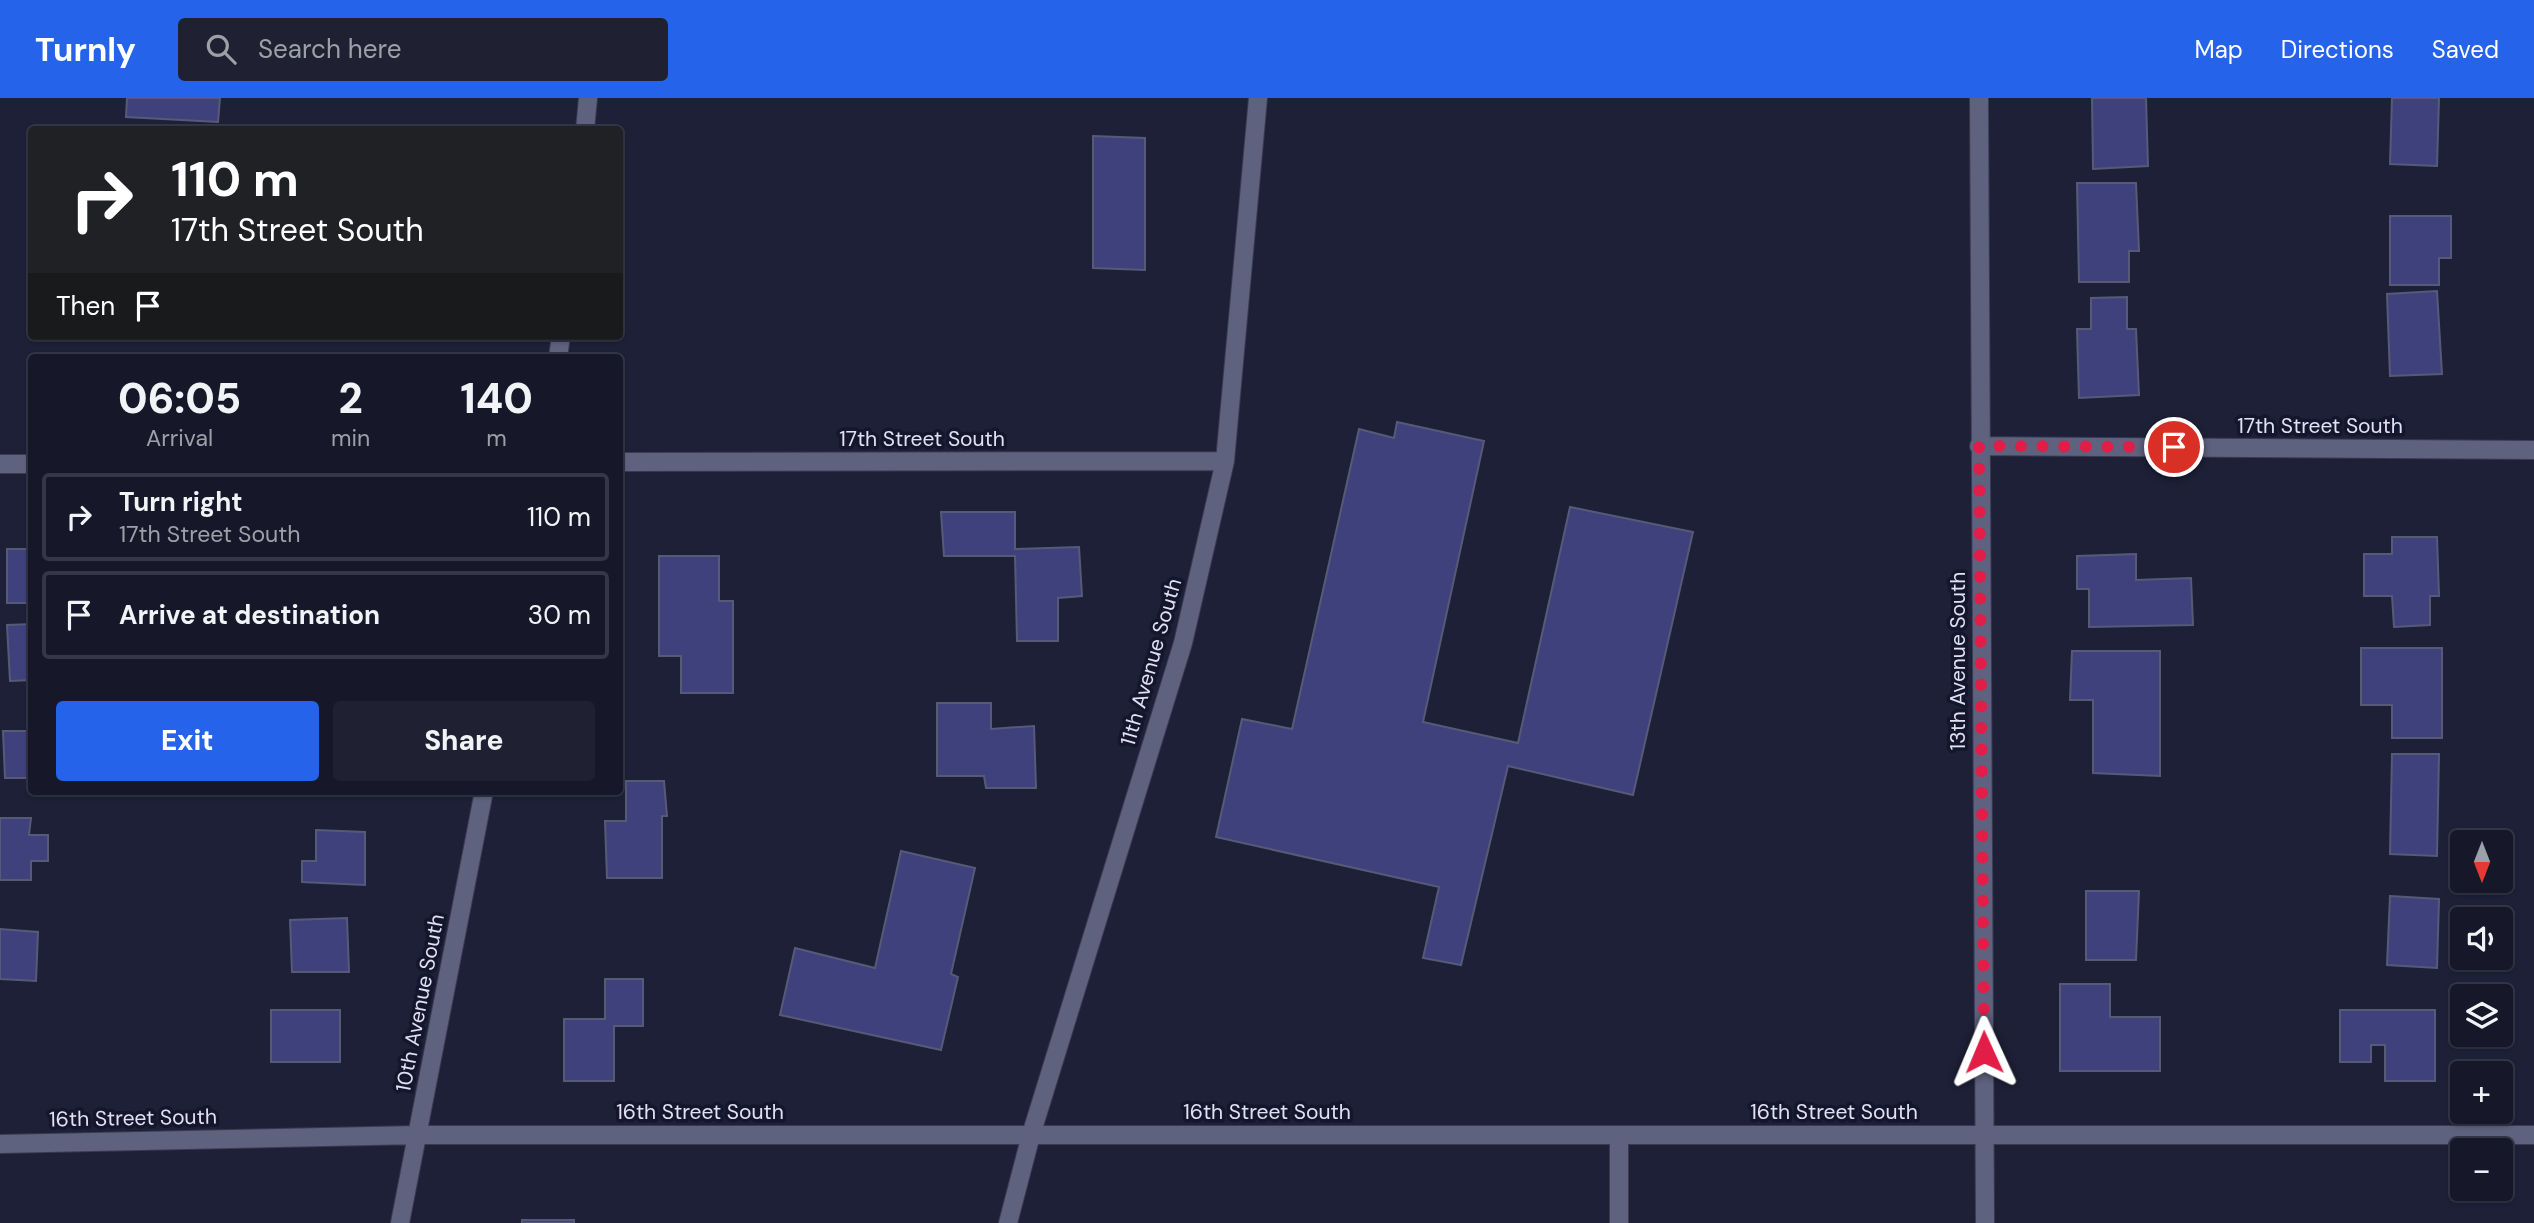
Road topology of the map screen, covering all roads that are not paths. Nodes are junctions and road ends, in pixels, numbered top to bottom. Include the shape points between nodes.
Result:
1 (588, 98) edge
2 (1258, 98) edge
3 (1979, 98) edge
4 (584, 126) edge
5 (1979, 446) junction
6 (2534, 450) edge
7 (1225, 461) junction
8 (623, 462) edge
9 (0, 464) edge
10 (28, 464) edge
11 (483, 795) edge
12 (418, 1135) junction
13 (1031, 1135) junction
14 (1619, 1135) junction
15 (1984, 1135) junction
16 (2534, 1135) edge
17 (0, 1144) edge
18 (400, 1223) edge
19 (1008, 1223) edge
20 (1619, 1223) edge
21 (1985, 1223) edge

1 - 4 street
2 - 7 street, 11th Avenue South
3 - 5 street, 13th Avenue South
5 - 6 street, 17th Street South
5 - 15 street, 13th Avenue South
7 - 8 street, 17th Street South
7 - 13 street, 11th Avenue South via 1183,643
9 - 10 street
11 - 12 street, 10th Avenue South
12 - 13 street, 16th Street South
12 - 17 street, 16th Street South
12 - 18 street, 10th Avenue South
13 - 14 street, 16th Street South
13 - 19 street, 11th Avenue South
14 - 15 street, 16th Street South
14 - 20 street
15 - 16 street, 16th Street South
15 - 21 street, 13th Avenue South

